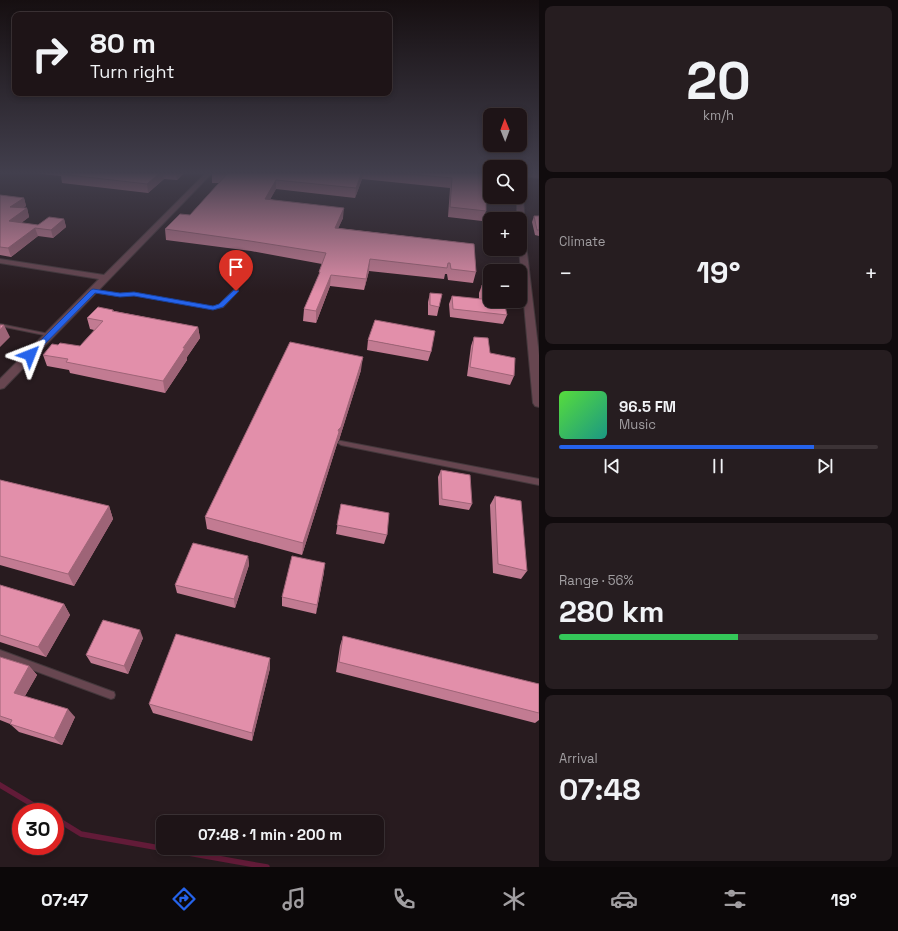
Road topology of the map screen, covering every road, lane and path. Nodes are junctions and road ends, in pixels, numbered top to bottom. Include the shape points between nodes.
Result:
1 (170, 212) edge
2 (521, 212) edge
3 (0, 261) edge
4 (106, 278) junction
5 (93, 291) junction
6 (236, 291) dead end
7 (0, 325) edge
8 (49, 335) junction
9 (0, 385) edge
10 (539, 403) edge
11 (341, 443) dead end
12 (539, 482) edge
13 (0, 654) edge
14 (111, 695) dead end

1 - 4 street
2 - 10 street
3 - 4 street
4 - 5 street
5 - 6 lane via 120,295 134,294 213,308 221,306
5 - 8 street
7 - 8 lane
8 - 9 street
11 - 12 lane
13 - 14 lane

